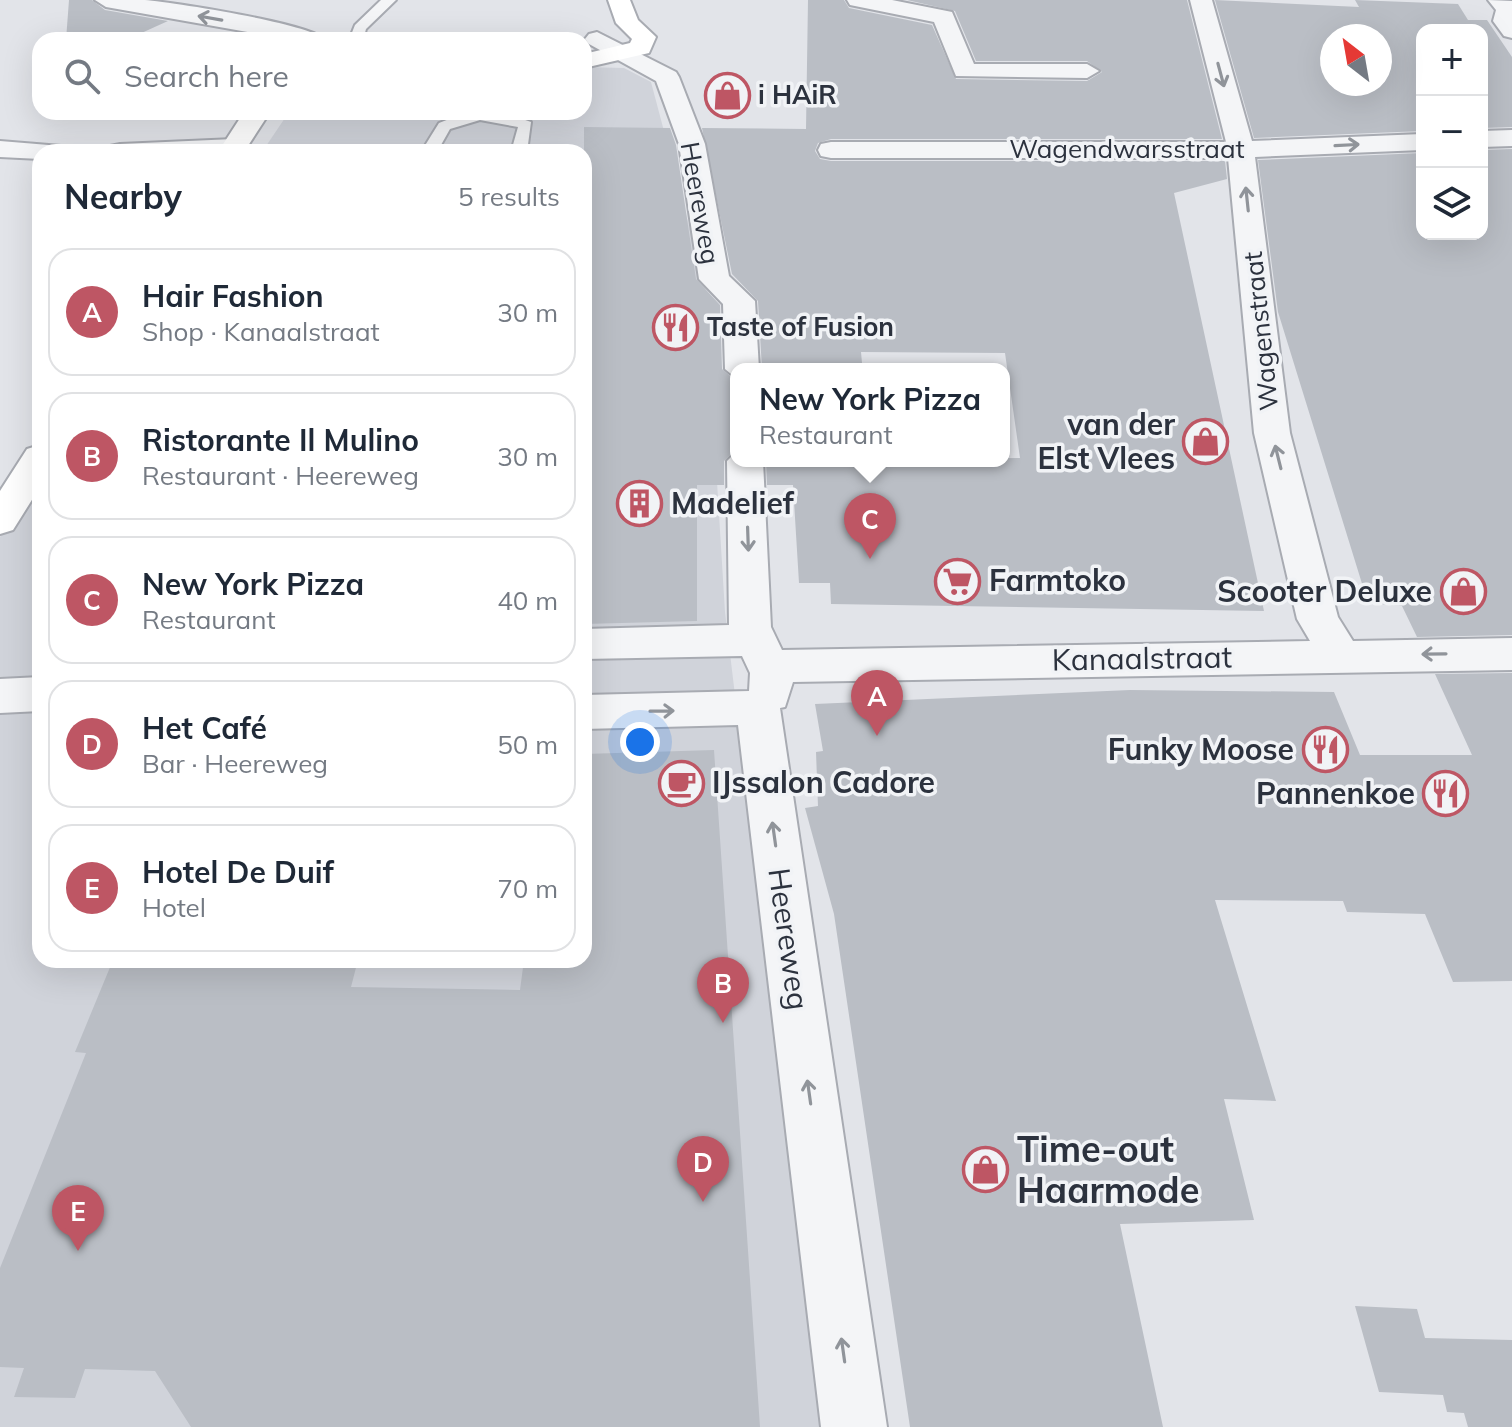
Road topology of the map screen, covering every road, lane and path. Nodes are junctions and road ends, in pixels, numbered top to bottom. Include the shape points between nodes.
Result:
1 (106, 0) edge
2 (389, 0) edge
3 (619, 0) edge
4 (858, 0) edge
5 (1201, 0) edge
6 (1499, 0) edge
7 (628, 23) junction
8 (1512, 31) edge
9 (291, 32) edge
10 (359, 32) edge
11 (592, 41) edge
12 (592, 42) edge
13 (626, 54) junction
14 (592, 60) edge
15 (1087, 71) dead end
16 (252, 120) edge
17 (456, 120) edge
18 (513, 120) edge
19 (1512, 138) edge
20 (1488, 139) edge
21 (1416, 142) edge
22 (235, 144) edge
23 (433, 144) edge
24 (521, 144) edge
25 (0, 149) edge
26 (831, 150) dead end
27 (1241, 150) junction
28 (32, 151) edge
29 (742, 363) edge
30 (745, 467) edge
31 (32, 470) edge
32 (0, 521) edge
33 (592, 645) edge
34 (1512, 654) edge
35 (1340, 655) junction
36 (761, 672) junction
37 (32, 694) edge
38 (0, 696) edge
39 (592, 710) edge
40 (854, 1427) edge

9 -> 1 street
2 - 10 lane
3 - 7 street
4 - 15 street via 944,17 965,71
5 -> 27 street, Wagenstraat
6 - 8 street
7 - 11 street, Heereweg
7 - 13 street via 644,37 641,48
12 - 13 street, Heereweg
13 - 14 street
13 - 29 street, Heereweg via 667,77 692,144 714,279 739,301
16 - 22 street
17 - 23 lane
18 - 24 lane via 526,125
19 - 20 street
27 -> 21 street, Wagendwarsstraat
25 - 28 street
26 - 27 street, Wagendwarsstraat
35 -> 27 street, Wagenstraat via 1318,619 1272,433
30 -> 36 street, Heereweg
31 - 32 street
33 - 36 street
34 -> 35 street, Kanaalstraat
35 - 36 street, Kanaalstraat
39 -> 36 street
40 -> 36 street, Heereweg
37 - 38 street

